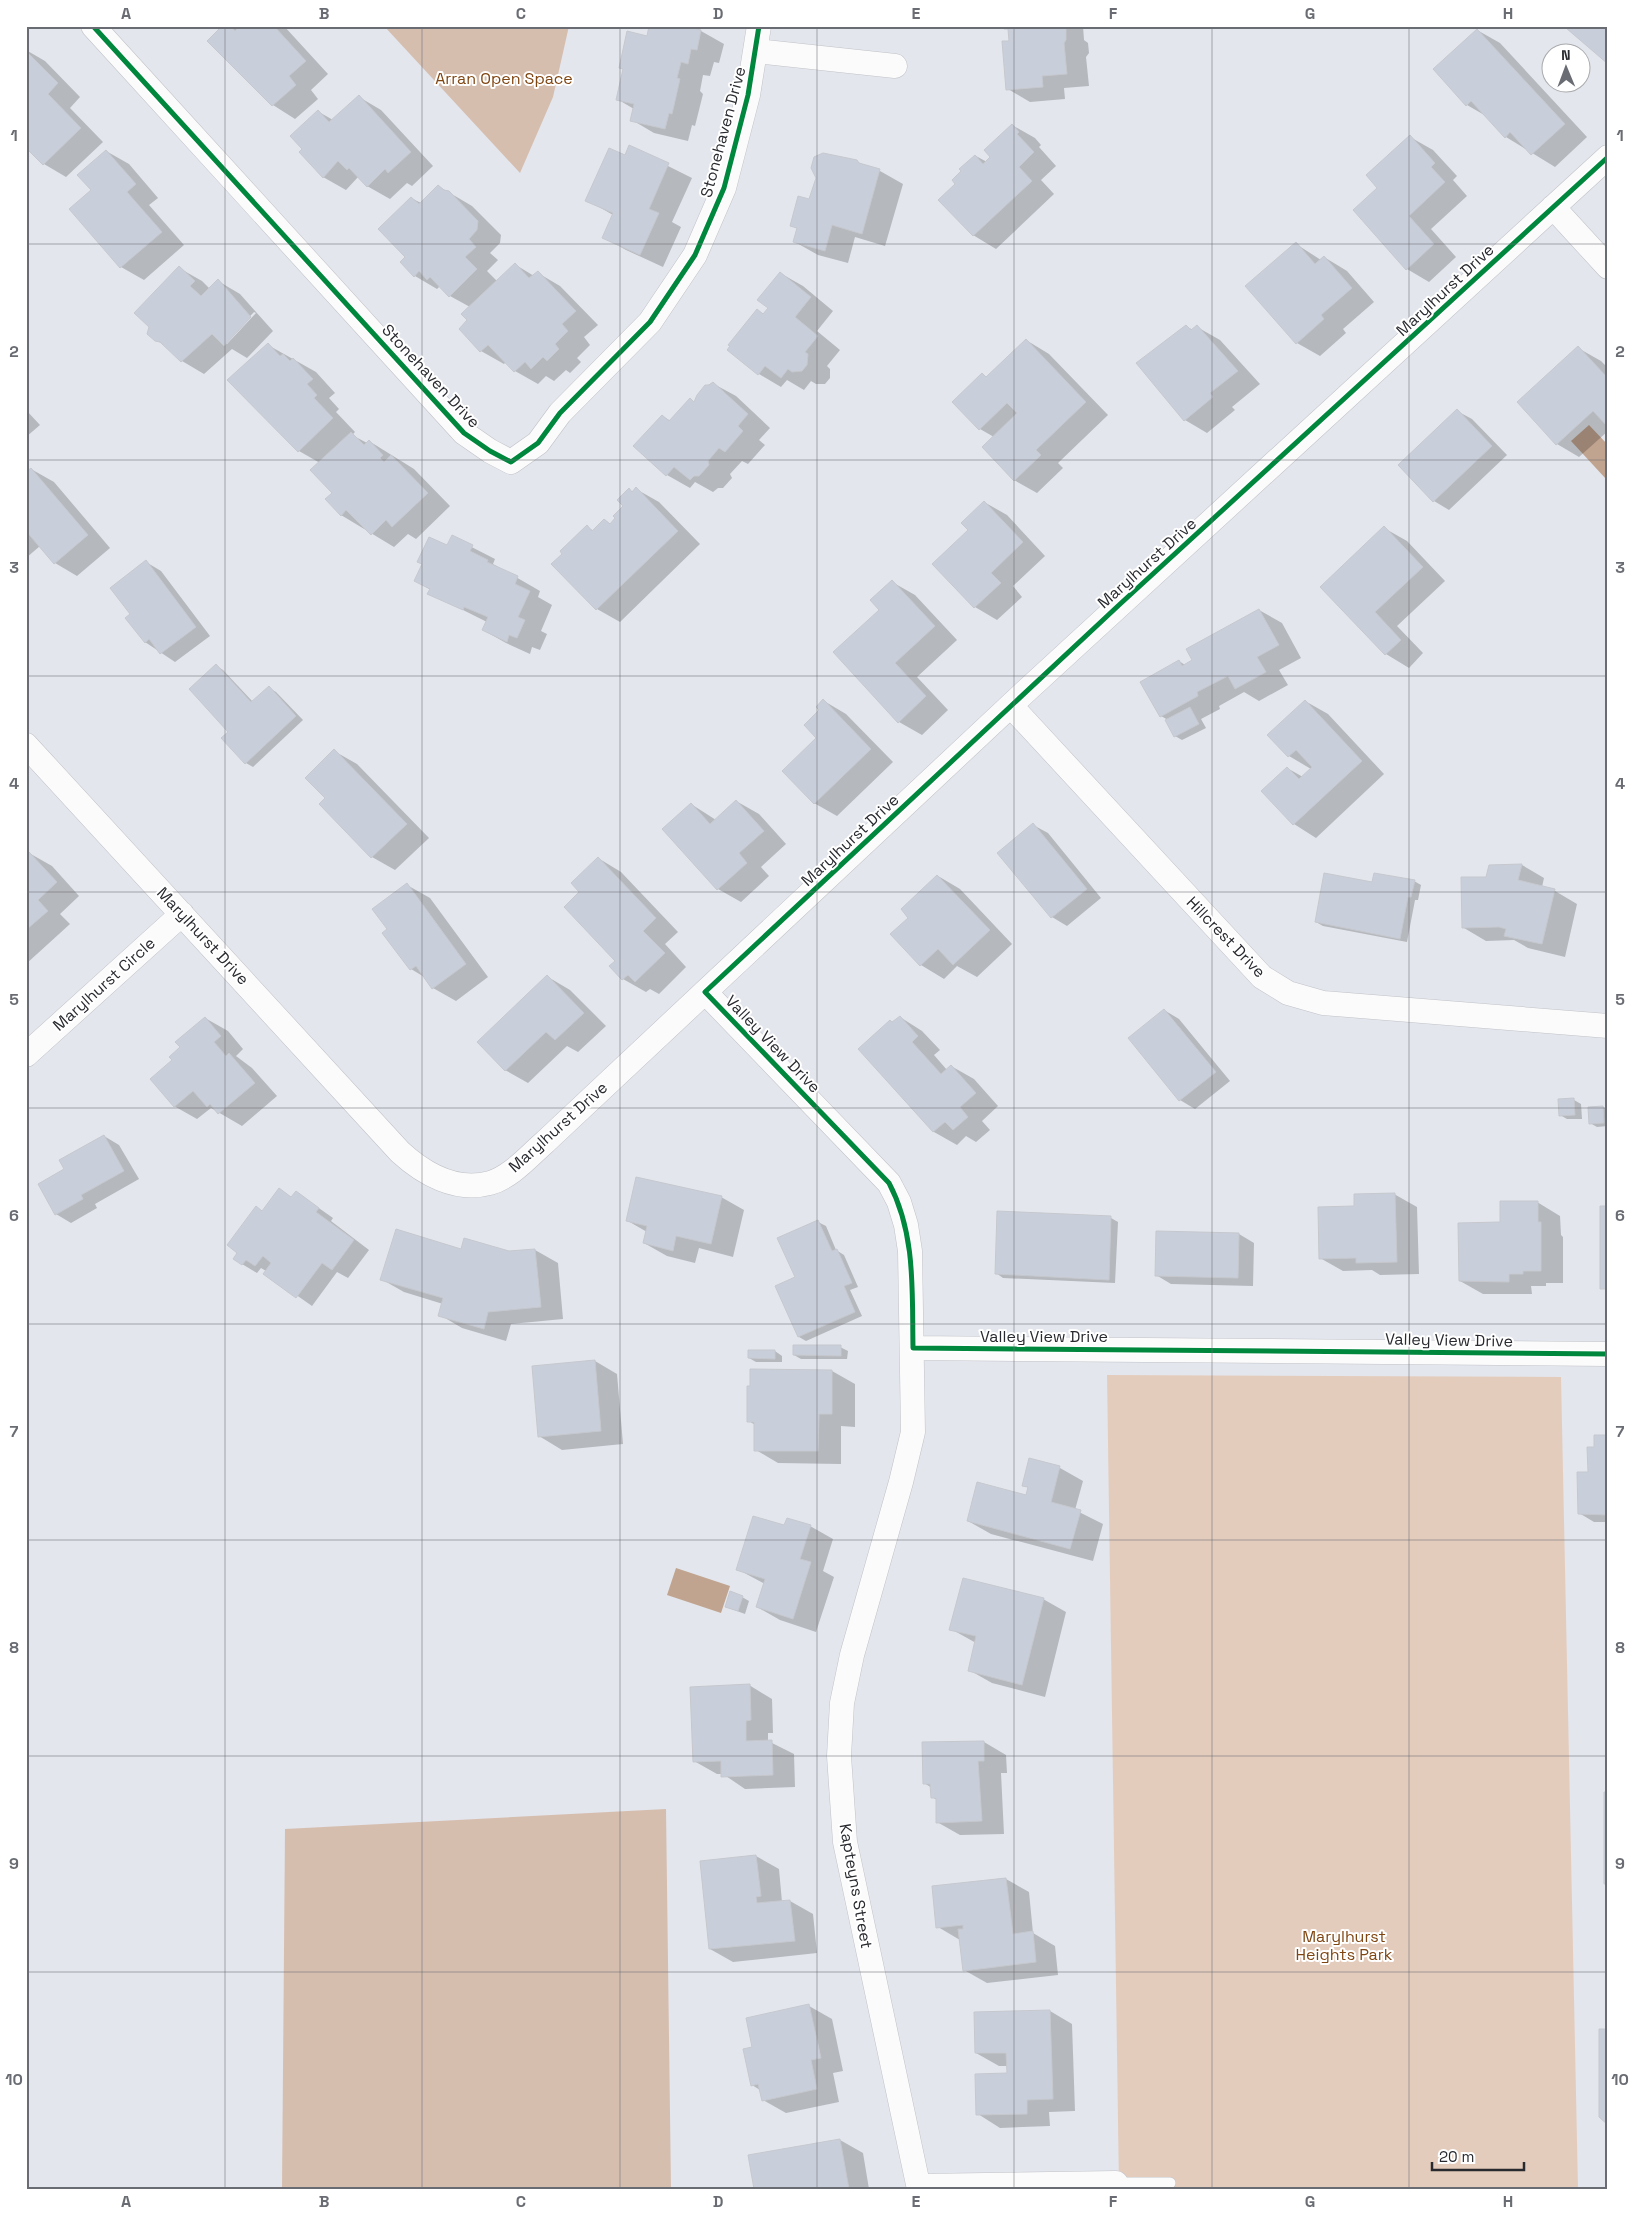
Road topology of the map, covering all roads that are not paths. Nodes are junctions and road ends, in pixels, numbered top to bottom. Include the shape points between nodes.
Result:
1 (93, 26) edge
2 (759, 26) edge
3 (756, 51) junction
4 (894, 66) dead end
5 (1608, 157) edge
6 (1553, 207) junction
7 (1608, 266) edge
8 (1011, 706) junction
9 (26, 746) edge
10 (182, 914) junction
11 (705, 992) junction
12 (1608, 1026) edge
13 (26, 1055) edge
14 (913, 1348) junction
15 (1608, 1354) edge
16 (1116, 2183) joint
17 (1170, 2183) dead end
18 (919, 2188) edge

1 - 3 street, Stonehaven Drive via 464,432 511,462 538,442 560,413 650,322 695,255 724,188
2 - 3 street, Stonehaven Drive
3 - 4 street, Stonehaven Drive
5 - 6 street, Marylhurst Drive
6 - 7 street
6 - 8 street, Marylhurst Drive
8 - 11 street, Marylhurst Drive
8 - 12 street, Hillcrest Drive via 1262,977 1288,993 1323,1003
9 - 10 street, Marylhurst Drive
10 - 11 street, Marylhurst Drive via 400,1152 437,1178 463,1185 491,1183 513,1170
10 - 13 street, Marylhurst Circle
11 - 14 street, Valley View Drive via 889,1183 899,1202 909,1242
14 - 15 street, Valley View Drive
14 - 18 street, Kapteyns Street via 913,1432 852,1655 842,1702 839,1756 845,1842
16 - 17 lane
16 - 18 street

